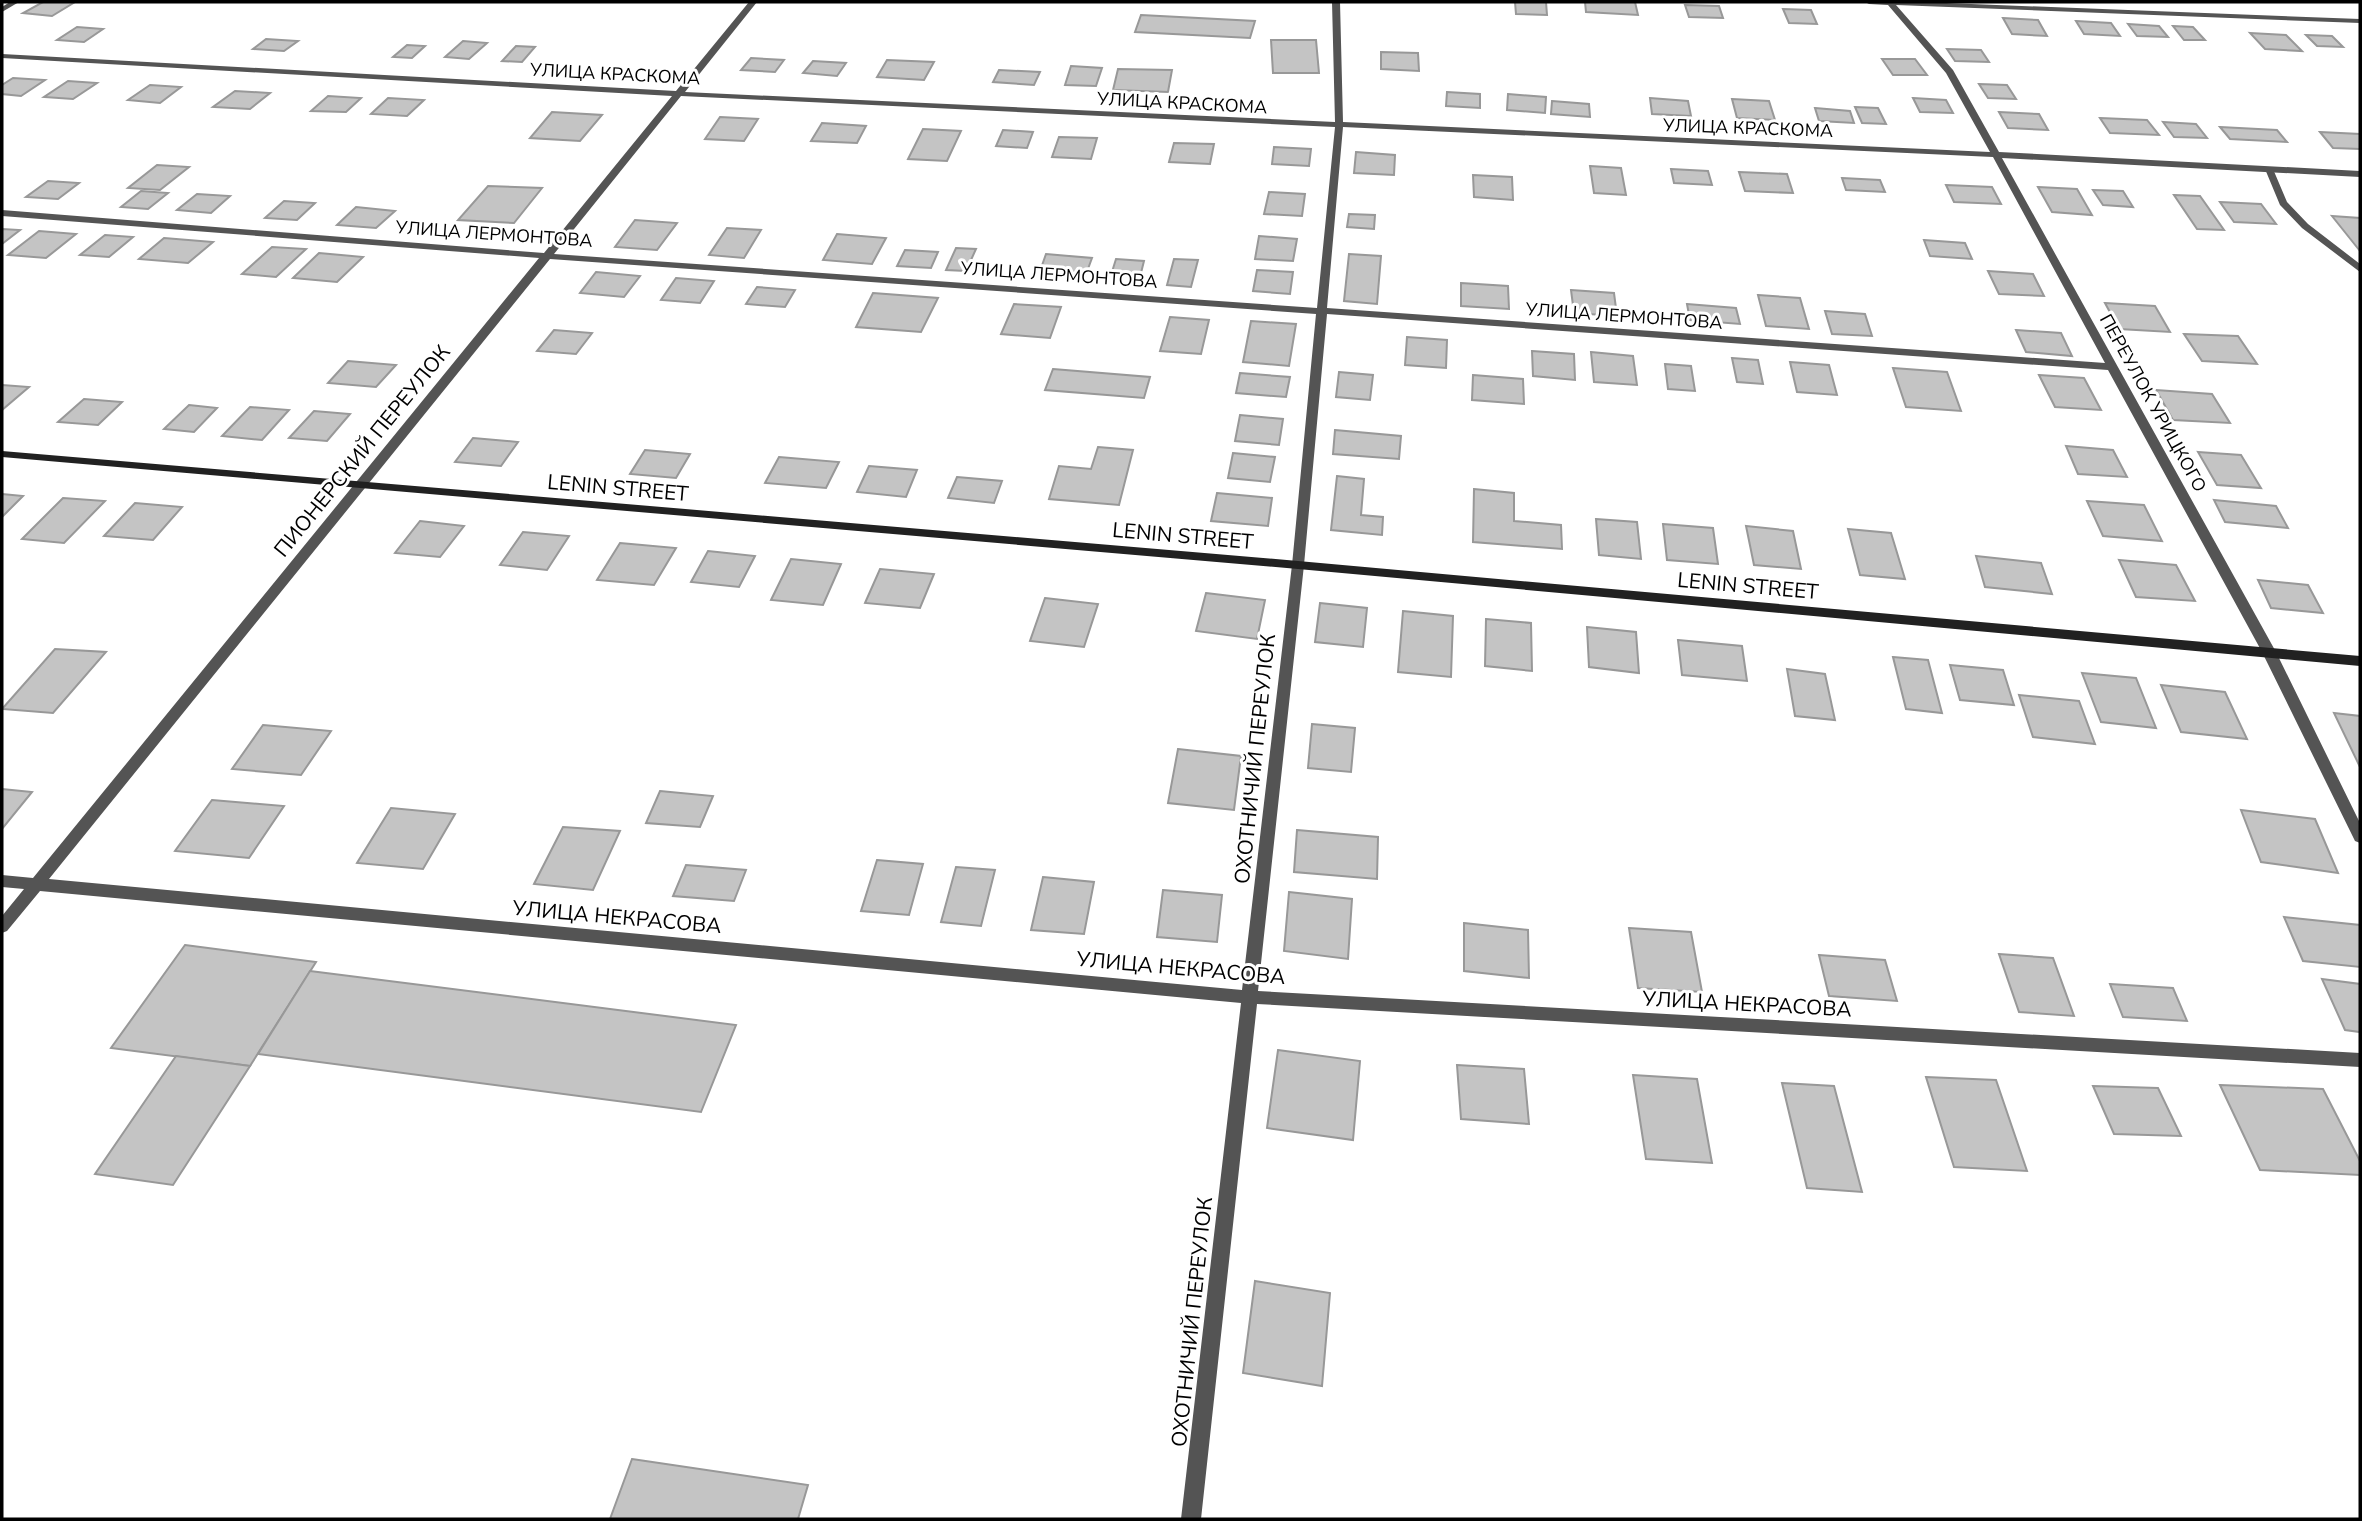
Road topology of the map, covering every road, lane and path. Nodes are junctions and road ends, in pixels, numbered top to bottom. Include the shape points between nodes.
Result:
1 (15, 2) edge
2 (753, 2) edge
3 (1336, 2) edge
4 (1869, 2) edge
5 (1890, 3) edge
6 (2, 10) edge
7 (2360, 21) edge
8 (2, 56) edge
9 (681, 94) junction
10 (1339, 126) junction
11 (1997, 155) junction
12 (2269, 169) junction
13 (2360, 174) edge
14 (2, 213) edge
15 (546, 256) junction
16 (2360, 269) edge
17 (1320, 312) junction
18 (2114, 367) junction
19 (2, 454) edge
20 (362, 485) junction
21 (1298, 565) junction
22 (2269, 652) junction
23 (2360, 661) edge
24 (2360, 837) edge
25 (2, 881) edge
26 (34, 884) junction
27 (2, 927) edge
28 (1249, 996) junction
29 (2360, 1060) edge
30 (1191, 1519) edge

1 - 6 street
2 - 9 street, ПИОНЕРСКИЙ ПЕРЕУЛОК
3 - 10 street, ОХОТНИЧИЙ ПЕРЕУЛОК
4 - 5 street
5 - 7 street
5 - 11 street, ПЕРЕУЛОК УРИЦКОГО via 1950,72
8 - 9 street, УЛИЦА КРАСКОМА
9 - 10 street, УЛИЦА КРАСКОМА
9 - 15 street, ПИОНЕРСКИЙ ПЕРЕУЛОК
10 - 11 street, УЛИЦА КРАСКОМА
10 - 17 street, ОХОТНИЧИЙ ПЕРЕУЛОК
11 - 12 street, УЛИЦА КРАСКОМА
11 - 18 street, ПЕРЕУЛОК УРИЦКОГО
12 - 13 street, УЛИЦА КРАСКОМА
12 - 16 street via 2283,203
14 - 15 street, УЛИЦА ЛЕРМОНТОВА
15 - 17 street, УЛИЦА ЛЕРМОНТОВА
15 - 20 street, ПИОНЕРСКИЙ ПЕРЕУЛОК
17 - 18 street, УЛИЦА ЛЕРМОНТОВА
17 - 21 street, ОХОТНИЧИЙ ПЕРЕУЛОК
18 - 22 street, ПЕРЕУЛОК УРИЦКОГО
19 - 20 main road, LENIN STREET
20 - 21 main road, LENIN STREET
20 - 26 street, ПИОНЕРСКИЙ ПЕРЕУЛОК
21 - 22 main road, LENIN STREET
21 - 28 street, ОХОТНИЧИЙ ПЕРЕУЛОК
22 - 23 main road, LENIN STREET
22 - 24 street, ПЕРЕУЛОК УРИЦКОГО
25 - 26 street, УЛИЦА НЕКРАСОВА
26 - 27 street, ПИОНЕРСКИЙ ПЕРЕУЛОК
26 - 28 street, УЛИЦА НЕКРАСОВА
28 - 29 street, УЛИЦА НЕКРАСОВА
28 - 30 street, ОХОТНИЧИЙ ПЕРЕУЛОК

